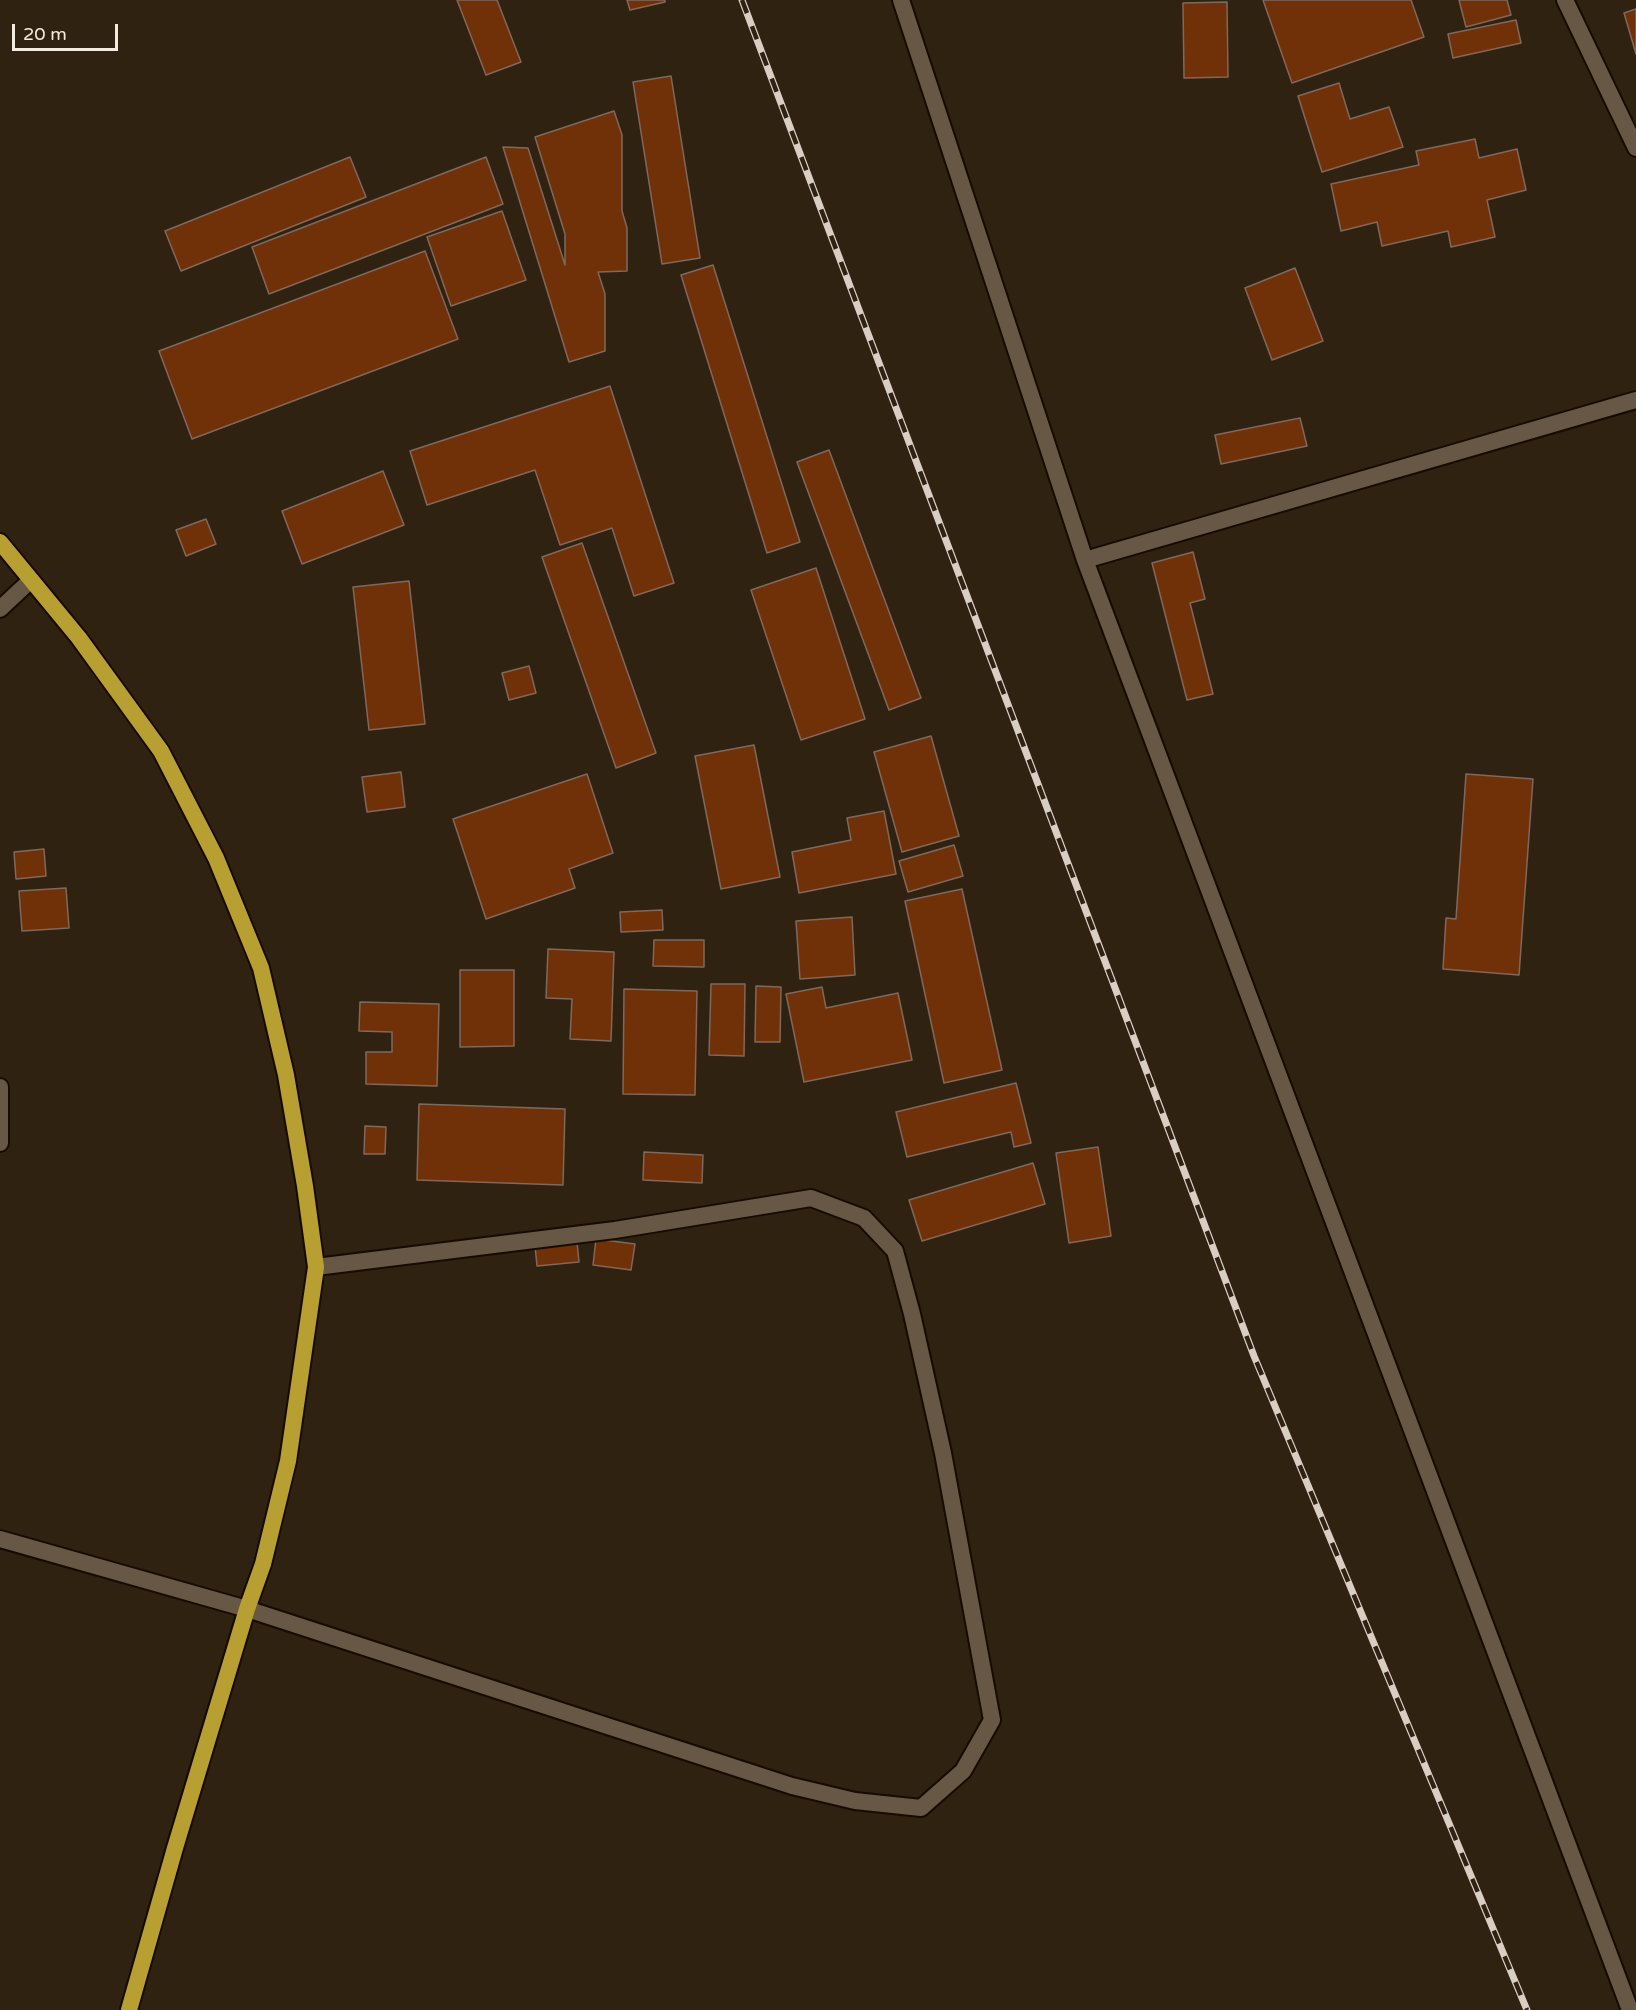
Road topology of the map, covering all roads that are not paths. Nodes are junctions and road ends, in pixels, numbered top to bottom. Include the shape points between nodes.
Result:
1 (901, 0) edge
2 (1565, 0) edge
3 (1636, 148) edge
4 (1636, 400) edge
5 (0, 542) edge
6 (1085, 560) junction
7 (32, 580) junction
8 (0, 609) edge
9 (0, 1087) edge
10 (0, 1143) edge
11 (316, 1267) junction
12 (0, 1539) edge
13 (247, 1609) junction
14 (129, 2010) edge
15 (1630, 2010) edge

1 - 6 street
2 - 3 street
4 - 6 street
5 - 7 highway
6 - 15 street
7 - 8 street
7 - 11 highway via 161,751 216,858 261,968 286,1075
9 - 10 street
11 - 13 highway via 288,1461 263,1564
11 - 13 street via 615,1230 811,1198 864,1218 896,1251 943,1453 992,1720 963,1771 921,1808 855,1801 792,1786
12 - 13 street
13 - 14 highway

